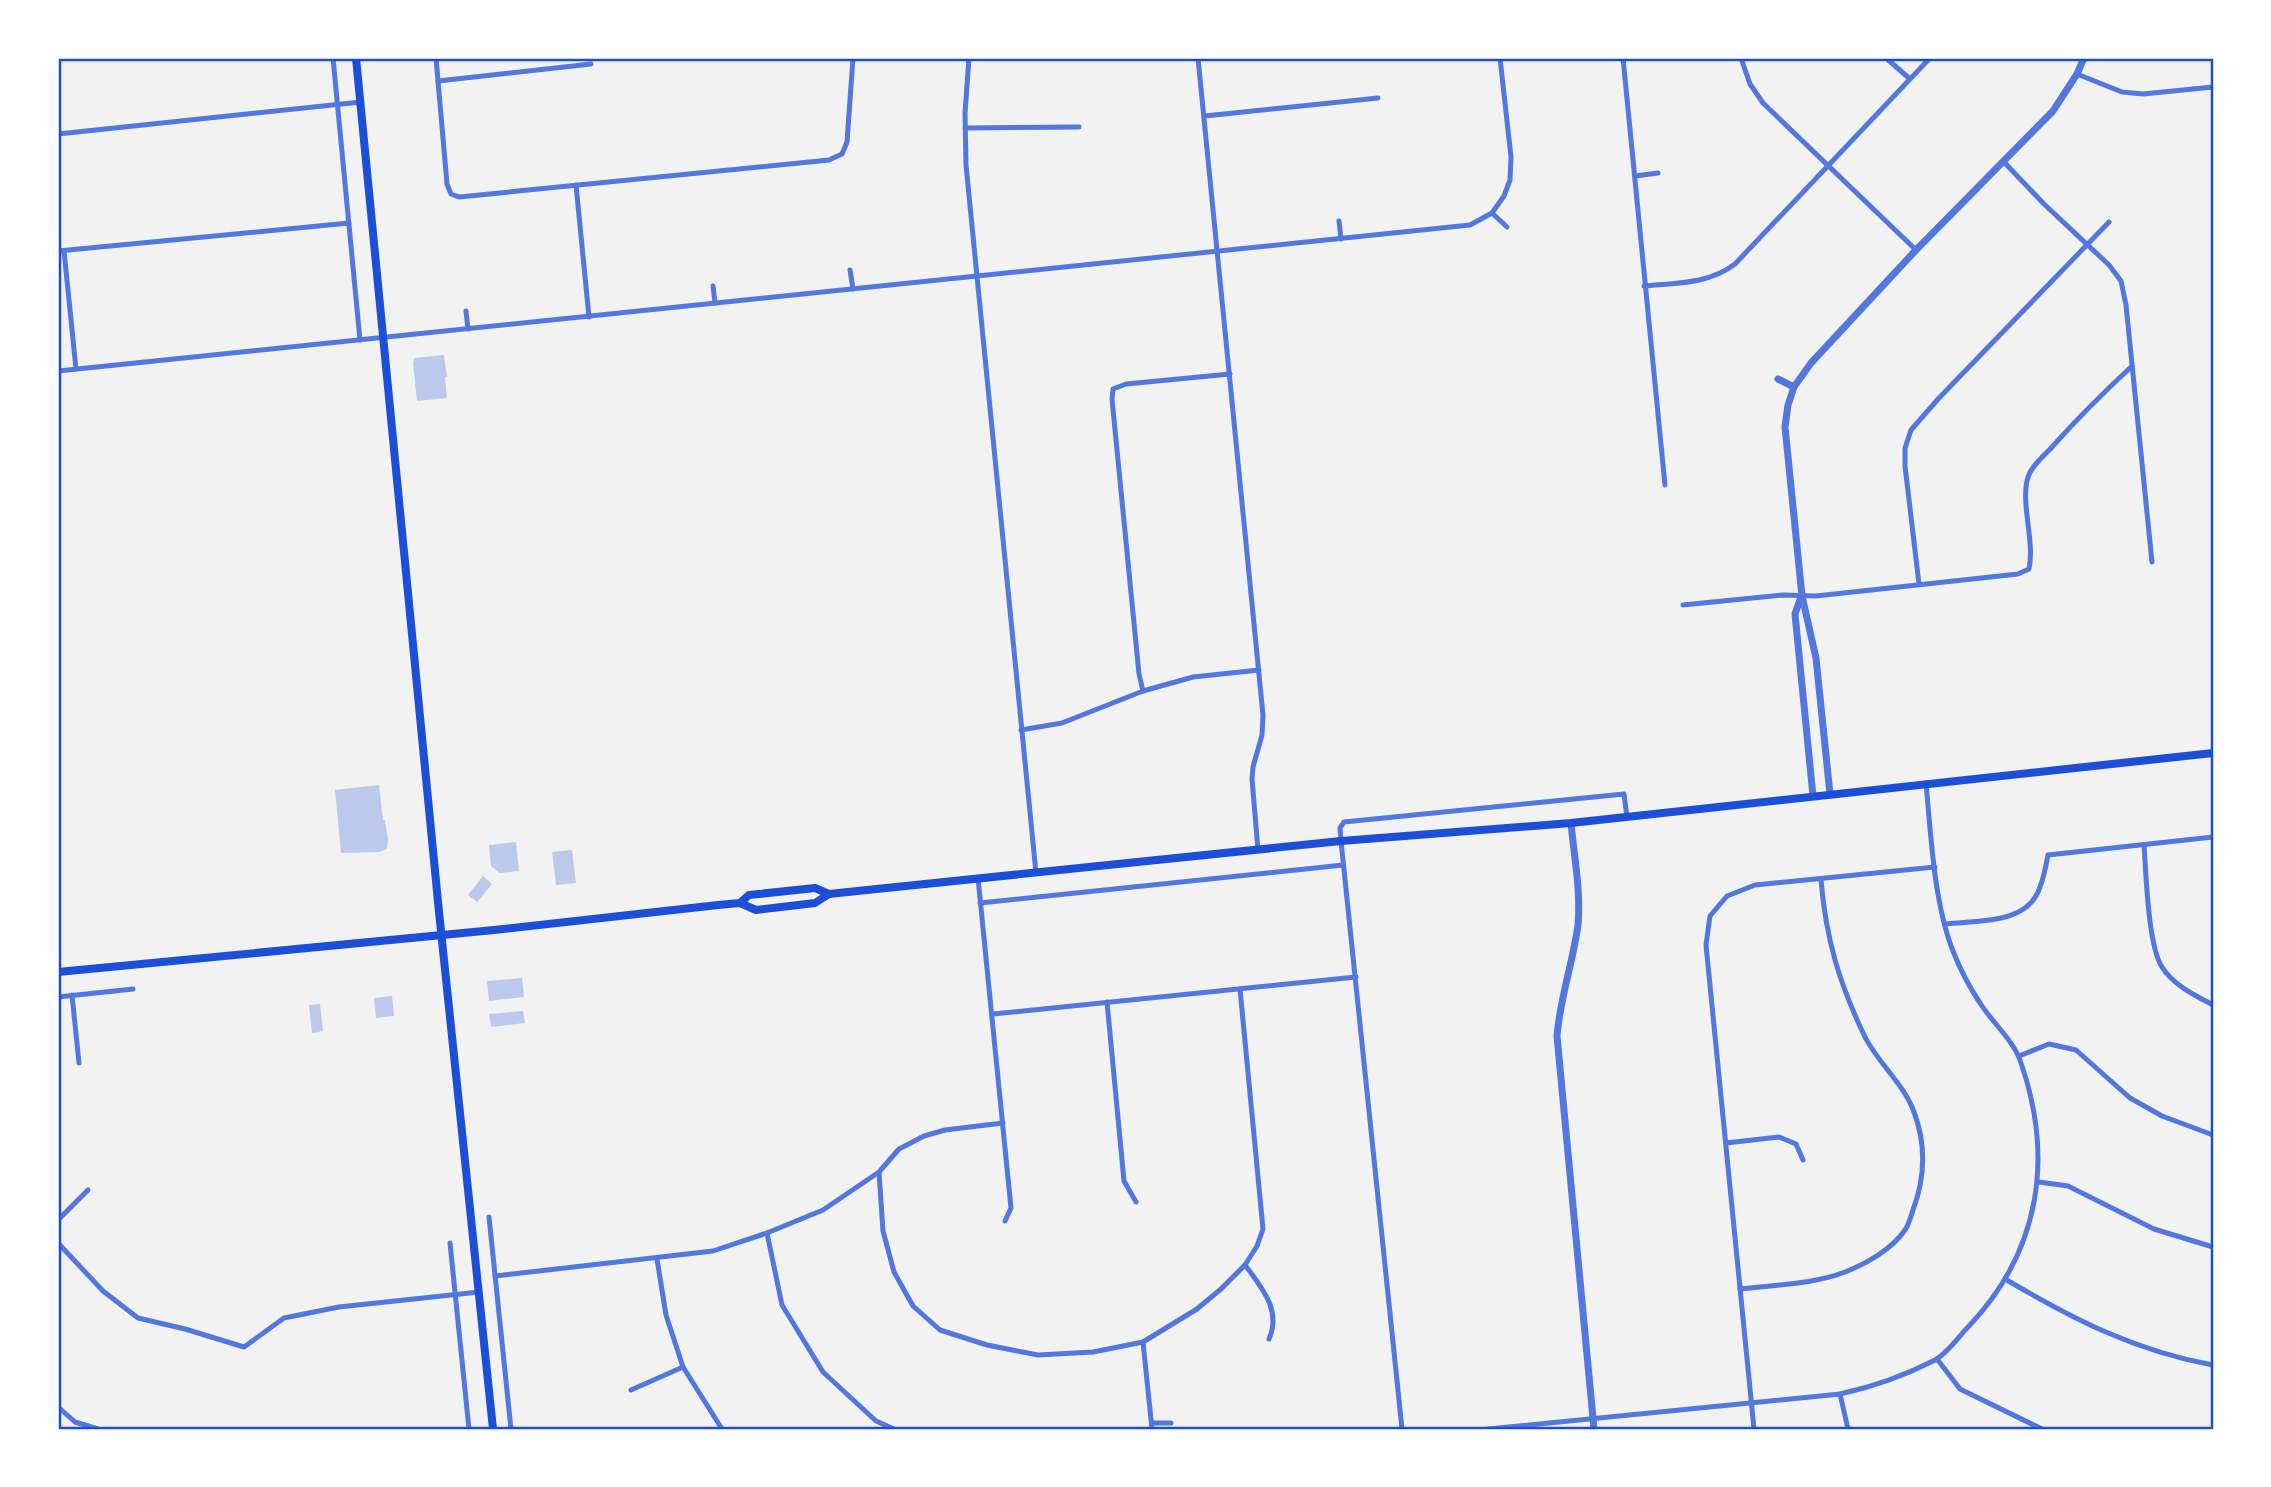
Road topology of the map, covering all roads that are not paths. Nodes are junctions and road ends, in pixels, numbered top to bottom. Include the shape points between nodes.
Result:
1 (333, 58) edge
2 (356, 58) edge
3 (436, 58) edge
4 (853, 58) edge
5 (969, 58) edge
6 (1198, 58) edge
7 (1500, 58) edge
8 (1623, 58) edge
9 (1741, 58) edge
10 (1886, 58) edge
11 (1930, 58) edge
12 (2084, 58) edge
13 (591, 64) dead end
14 (2077, 74) junction
15 (1910, 79) junction
16 (438, 80) junction
17 (2213, 87) edge
18 (1378, 98) dead end
19 (361, 102) junction
20 (338, 104) junction
21 (1205, 116) junction
22 (1079, 127) dead end
23 (965, 128) junction
24 (58, 134) edge
25 (2003, 161) junction
26 (1828, 167) junction
27 (1658, 173) dead end
28 (1635, 176) junction
29 (576, 185) junction
30 (1492, 213) junction
31 (1339, 221) dead end
32 (2109, 222) dead end
33 (349, 223) junction
34 (1507, 228) dead end
35 (1341, 239) junction
36 (2088, 244) junction
37 (1916, 250) junction
38 (61, 251) edge
39 (1219, 252) junction
40 (850, 270) dead end
41 (978, 275) junction
42 (713, 286) dead end
43 (1644, 286) junction
44 (852, 289) junction
45 (715, 303) junction
46 (466, 311) dead end
47 (589, 317) junction
48 (468, 329) junction
49 (383, 338) junction
50 (360, 340) junction
51 (2132, 366) junction
52 (76, 369) junction
53 (58, 371) edge
54 (1230, 374) junction
55 (1778, 379) dead end
56 (1794, 387) junction
57 (1665, 485) dead end
58 (2152, 562) dead end
59 (1919, 584) junction
60 (1802, 596) junction
61 (1682, 606) dead end
62 (1259, 670) junction
63 (1143, 691) junction
64 (1021, 730) junction
65 (2213, 753) edge
66 (1926, 783) junction
67 (1830, 794) junction
68 (1813, 796) junction
69 (1627, 817) junction
70 (1571, 822) junction
71 (2213, 837) edge
72 (1340, 841) junction
73 (2144, 845) junction
74 (1258, 850) junction
75 (1343, 865) junction
76 (1935, 867) junction
77 (1036, 873) junction
78 (978, 878) junction
79 (1821, 880) junction
80 (829, 894) junction
81 (740, 903) junction
82 (980, 903) junction
83 (1945, 924) junction
84 (441, 935) junction
85 (58, 972) edge
86 (1356, 976) junction
87 (133, 989) dead end
88 (1240, 989) junction
89 (72, 995) junction
90 (58, 997) edge
91 (1107, 1002) junction
92 (2213, 1005) edge
93 (993, 1014) junction
94 (2019, 1056) junction
95 (79, 1063) dead end
96 (1003, 1123) junction
97 (2213, 1135) edge
98 (1726, 1143) junction
99 (1803, 1160) dead end
100 (879, 1172) junction
101 (2039, 1182) junction
102 (89, 1190) dead end
103 (1136, 1202) dead end
104 (489, 1217) dead end
105 (58, 1220) edge
106 (1005, 1221) dead end
107 (767, 1233) junction
108 (58, 1243) edge
109 (450, 1243) dead end
110 (2213, 1247) edge
111 (657, 1259) junction
112 (1245, 1265) junction
113 (495, 1276) junction
114 (2005, 1279) junction
115 (1740, 1289) junction
116 (480, 1292) junction
117 (455, 1294) junction
118 (1269, 1339) dead end
119 (1143, 1342) junction
120 (1937, 1359) junction
121 (2213, 1365) edge
122 (683, 1367) junction
123 (631, 1390) dead end
124 (1840, 1394) junction
125 (1751, 1402) junction
126 (58, 1408) edge
127 (1593, 1419) junction
128 (1171, 1423) dead end
129 (1152, 1426) edge
130 (98, 1429) edge
131 (469, 1429) edge
132 (493, 1429) edge
133 (512, 1429) edge
134 (722, 1429) edge
135 (894, 1429) edge
136 (1402, 1429) edge
137 (1488, 1429) edge
138 (1594, 1429) edge
139 (1754, 1429) edge
140 (1848, 1429) edge
141 (2042, 1429) edge

1 - 20 street
2 - 19 main road
3 - 16 street
4 - 29 street via 847,142 842,154 829,160
5 - 23 street
6 - 21 street
7 - 30 street via 1511,167 1508,187
8 - 28 street
9 - 26 street via 1763,103
10 - 15 street
11 - 15 street
12 - 14 street
13 - 16 street
14 - 17 street via 2122,92
14 - 25 street via 2053,111
15 - 26 street
16 - 29 street via 451,194 459,197
18 - 21 street
19 - 20 street
19 - 49 main road
20 - 24 street
20 - 33 street
21 - 39 street
22 - 23 street
23 - 41 street
25 - 36 street
25 - 37 street
26 - 37 street
26 - 43 street via 1724,273 1710,279
27 - 28 street
28 - 43 street
29 - 47 street
30 - 34 street
30 - 35 street via 1470,225
31 - 35 street
32 - 36 street
33 - 38 street
33 - 50 street
35 - 39 street
36 - 51 street via 2120,281
36 - 59 street via 1911,430 1905,466
37 - 56 street
38 - 52 street
39 - 41 street
39 - 54 street
40 - 44 street
41 - 44 street
41 - 64 street
42 - 45 street
43 - 57 street
44 - 45 street
45 - 47 street
46 - 48 street
47 - 48 street
48 - 49 street
49 - 50 street
49 - 84 main road
50 - 52 street
51 - 58 street
51 - 59 street via 2080,416 2028,477 2029,569
52 - 53 street
54 - 62 street
54 - 63 street via 1113,389
55 - 56 street
56 - 60 street via 1784,427
59 - 60 street
60 - 61 street
60 - 67 street via 1816,658
60 - 68 street via 1795,614
62 - 63 street via 1200,676
62 - 74 street via 1262,735 1252,779
63 - 64 street via 1062,723
64 - 77 street
65 - 66 main road
66 - 67 main road
66 - 76 street
67 - 68 main road
68 - 69 main road
69 - 70 main road
69 - 72 street via 1624,794 1344,822
70 - 72 main road
70 - 127 street via 1578,923 1557,1036
71 - 73 street
72 - 74 main road
72 - 75 street
73 - 83 street via 2048,855 2040,889 2028,908 2006,917
73 - 92 street via 2154,945 2161,967
74 - 77 main road
75 - 82 street
75 - 86 street
76 - 79 street
76 - 83 street
77 - 78 main road
78 - 80 main road
78 - 82 street
79 - 98 street via 1755,885 1727,896 1710,916 1706,945
79 - 115 street via 1827,934 1842,983 1866,1040 1901,1088 1920,1129 1922,1189 1905,1229 1881,1253 1844,1273
80 - 81 main road via 815,888 781,891 749,895
80 - 81 main road via 815,904 756,910
81 - 84 main road
82 - 93 street
83 - 94 street via 1980,1004
84 - 85 main road
84 - 116 main road
86 - 88 street
86 - 136 street
87 - 89 street
88 - 91 street
88 - 112 street via 1263,1229
89 - 90 street
89 - 95 street
91 - 93 street
91 - 103 street via 1124,1181
93 - 96 street
94 - 97 street via 2049,1044 2076,1050 2130,1098
94 - 101 street via 2037,1126
96 - 100 street via 924,1136 899,1149
96 - 106 street via 1011,1208
98 - 99 street via 1779,1137 1796,1144
98 - 115 street
100 - 107 street via 823,1210
100 - 119 street via 883,1231 894,1272 914,1306 940,1329 1038,1355 1093,1352
101 - 110 street via 2068,1186 2154,1229
101 - 114 street via 2027,1235
102 - 105 street
104 - 113 street
107 - 111 street via 713,1251
107 - 135 street via 782,1305 823,1372 876,1421
108 - 117 street via 103,1291 138,1318 244,1347 284,1318
109 - 117 street
111 - 113 street
111 - 122 street via 666,1315
112 - 118 street via 1271,1306 1274,1328
112 - 119 street via 1197,1309
113 - 133 street
114 - 120 street
114 - 121 street via 2118,1339
115 - 125 street
116 - 117 street
116 - 132 main road
117 - 131 street
119 - 129 street
120 - 124 street via 1870,1387
120 - 141 street via 1961,1389
122 - 123 street
122 - 134 street
124 - 125 street
124 - 140 street
125 - 127 street
125 - 139 street
126 - 130 street via 75,1422
127 - 137 street
127 - 138 street
128 - 129 street

